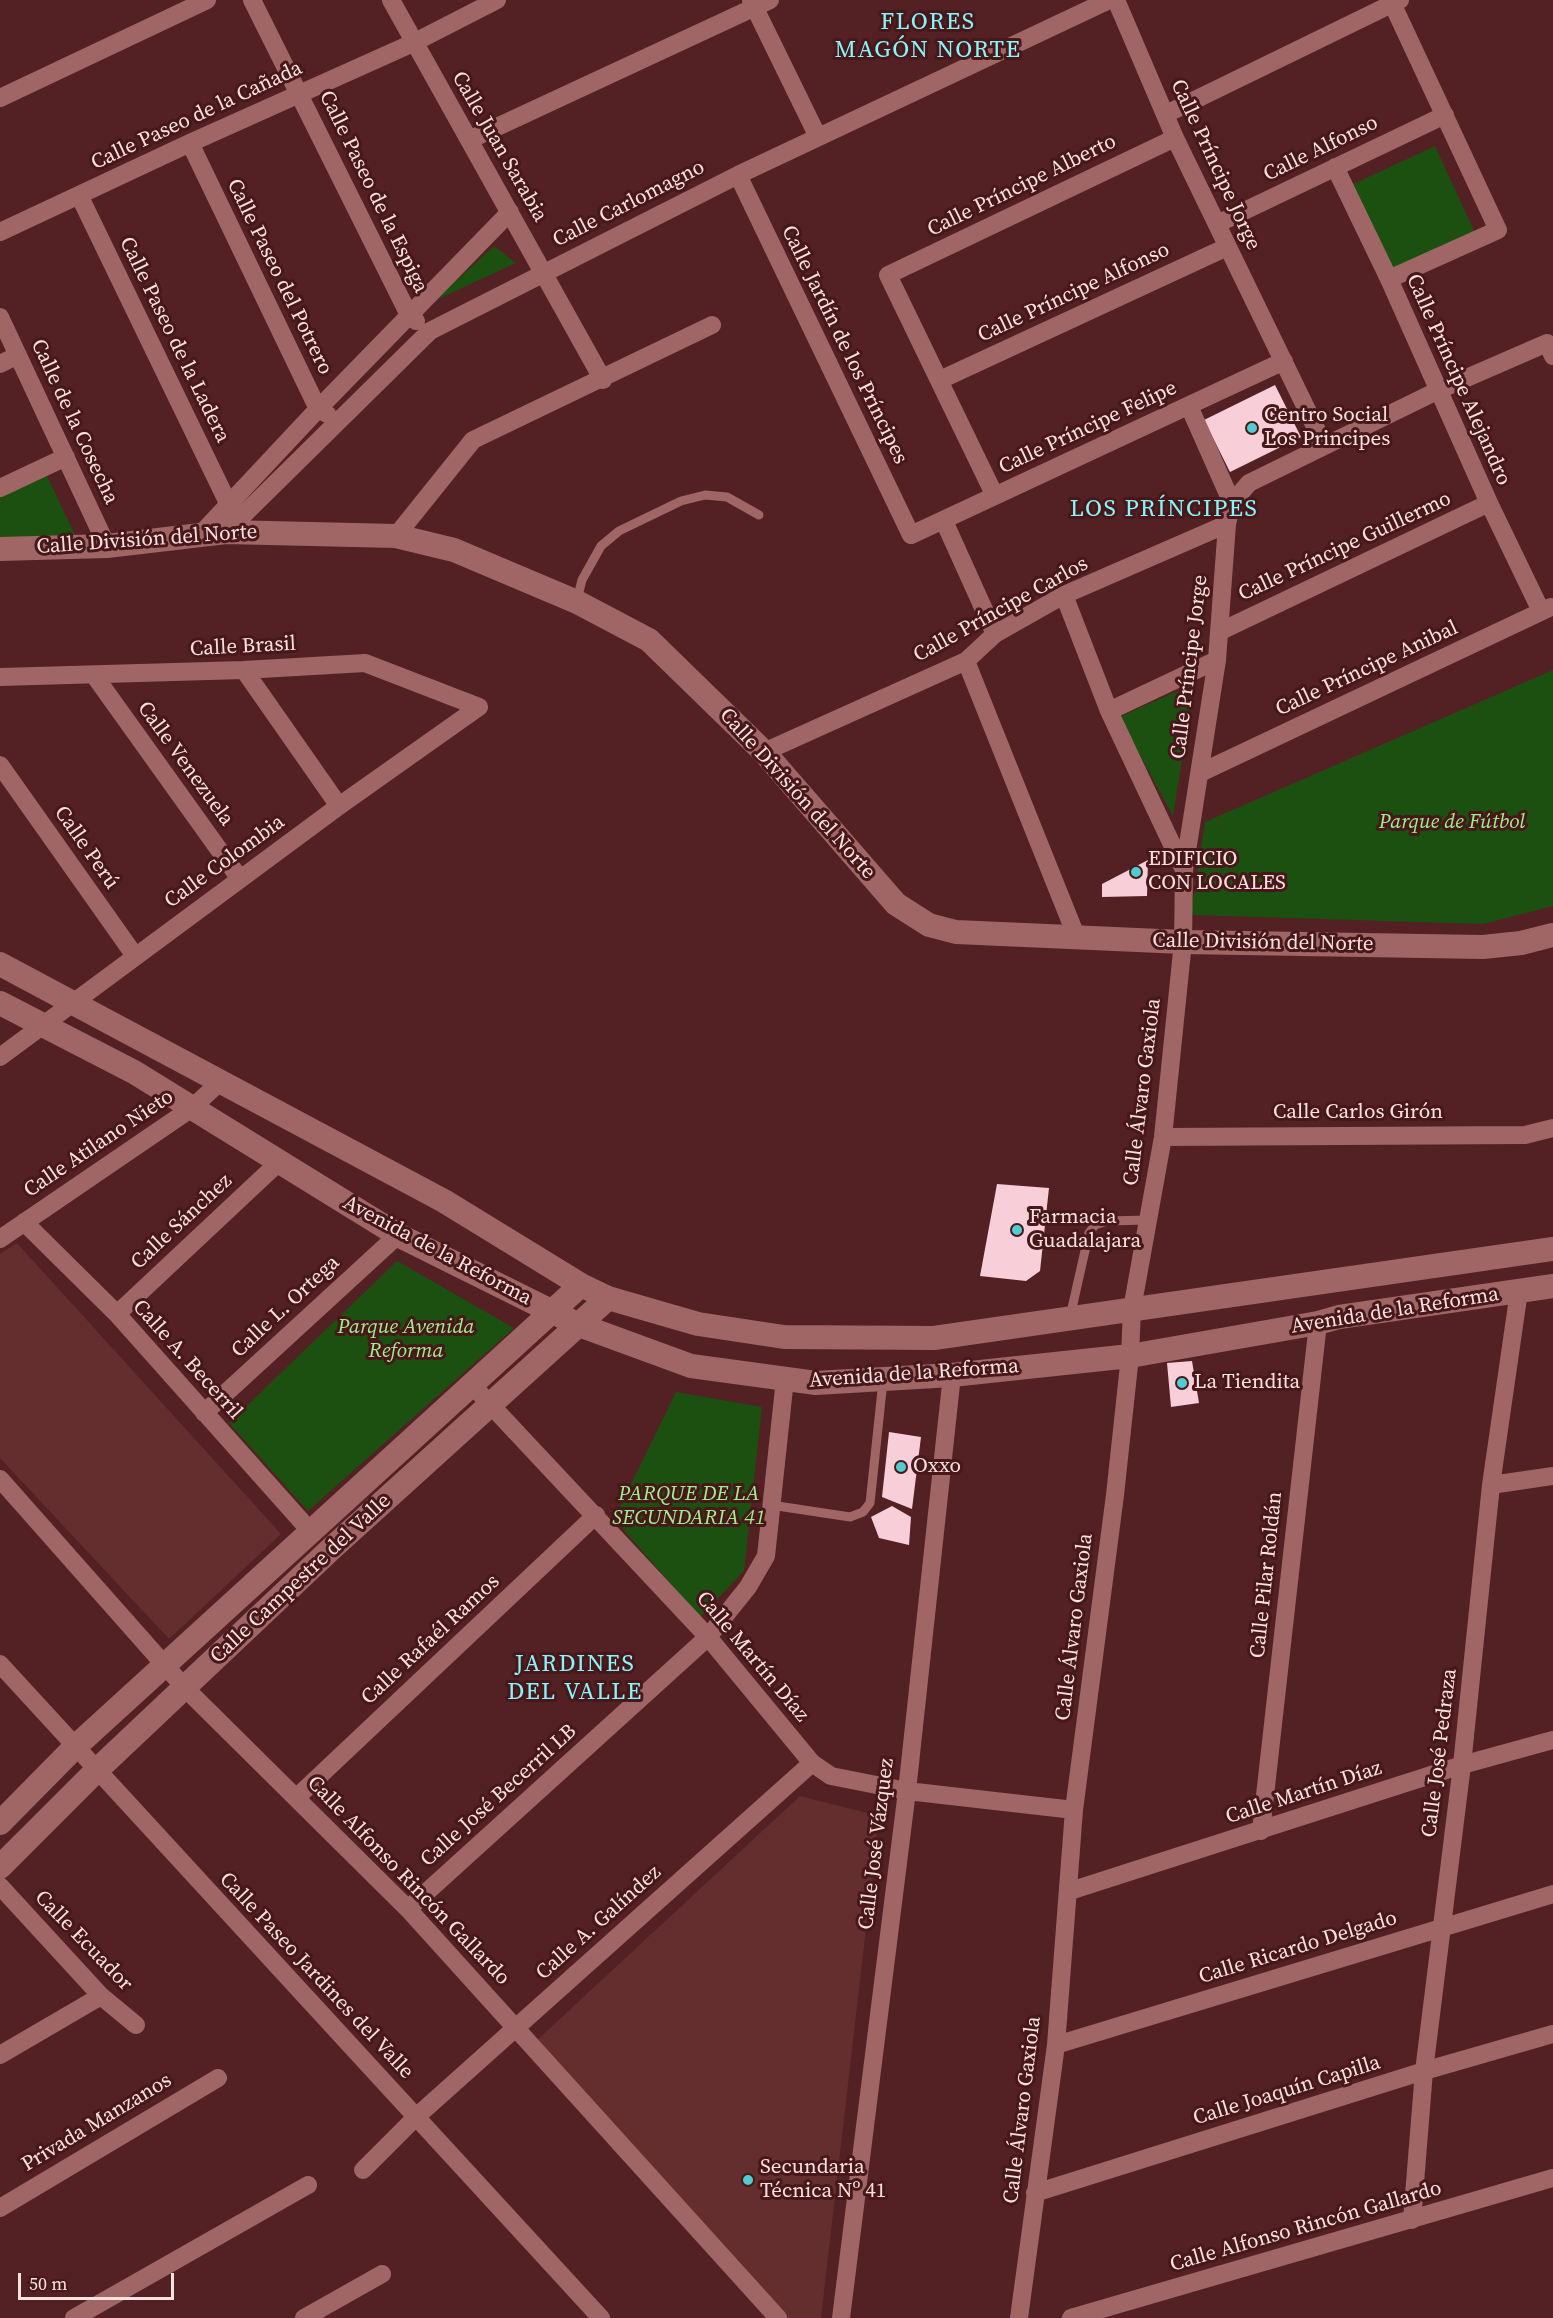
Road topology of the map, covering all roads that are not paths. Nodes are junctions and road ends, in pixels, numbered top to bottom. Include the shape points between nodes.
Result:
1 (207, 0) edge
2 (252, 0) edge
3 (391, 0) edge
4 (497, 0) edge
5 (1109, 0) edge
6 (1116, 0) edge
7 (1396, 1) edge
8 (759, 2) edge
9 (413, 43) junction
10 (299, 94) junction
11 (0, 98) edge
12 (1166, 114) junction
13 (1445, 115) junction
14 (818, 137) junction
15 (1175, 138) junction
16 (469, 140) junction
17 (190, 142) junction
18 (1335, 167) junction
19 (738, 175) junction
20 (79, 195) junction
21 (510, 212) junction
22 (1217, 224) junction
23 (0, 232) edge
24 (1227, 247) junction
25 (544, 272) junction
26 (1389, 279) junction
27 (409, 315) junction
28 (0, 317) edge
29 (712, 325) dead end
30 (430, 331) junction
31 (1550, 349) edge
32 (18, 355) junction
33 (1284, 361) junction
34 (0, 364) edge
35 (603, 380) junction
36 (940, 380) junction
37 (1439, 390) junction
38 (1189, 406) junction
39 (318, 409) junction
40 (338, 421) junction
41 (1324, 445) junction
42 (66, 457) junction
43 (0, 488) edge
44 (995, 496) junction
45 (1232, 503) junction
46 (1489, 503) junction
47 (229, 505) junction
48 (759, 515) dead end
49 (944, 521) junction
50 (1227, 524) junction
51 (226, 532) junction
52 (200, 535) junction
53 (910, 535) joint
54 (396, 536) junction
55 (107, 546) junction
56 (0, 549) edge
57 (1064, 596) junction
58 (577, 602) junction
59 (1547, 609) edge
60 (1221, 631) junction
61 (995, 634) junction
62 (1217, 660) junction
63 (966, 661) junction
64 (244, 670) junction
65 (94, 675) junction
66 (0, 677) edge
67 (479, 707) joint
68 (1109, 711) junction
69 (765, 752) junction
70 (0, 765) edge
71 (1200, 772) junction
72 (339, 806) junction
73 (1184, 870) junction
74 (240, 879) junction
75 (1553, 935) edge
76 (1077, 938) junction
77 (1183, 942) junction
78 (135, 956) junction
79 (0, 964) edge
80 (0, 1003) edge
81 (76, 1003) junction
82 (44, 1025) junction
83 (0, 1057) edge
84 (220, 1082) junction
85 (192, 1108) junction
86 (1553, 1128) edge
87 (1163, 1137) junction
88 (278, 1163) junction
89 (1148, 1220) junction
90 (24, 1222) junction
91 (398, 1234) junction
92 (0, 1239) edge
93 (1553, 1249) edge
94 (581, 1285) junction
95 (1553, 1286) edge
96 (1519, 1291) junction
97 (608, 1298) junction
98 (1132, 1309) junction
99 (552, 1312) junction
100 (117, 1314) junction
101 (1070, 1317) junction
102 (1318, 1323) junction
103 (579, 1325) junction
104 (1130, 1356) junction
105 (952, 1375) junction
106 (785, 1379) junction
107 (883, 1379) junction
108 (472, 1385) junction
109 (490, 1405) junction
110 (204, 1413) junction
111 (1553, 1476) edge
112 (0, 1479) edge
113 (1491, 1485) junction
114 (771, 1505) junction
115 (596, 1515) junction
116 (312, 1533) junction
117 (708, 1636) junction
118 (0, 1664) edge
119 (164, 1665) junction
120 (185, 1689) junction
121 (1553, 1740) edge
122 (75, 1747) junction
123 (812, 1763) junction
124 (1462, 1765) junction
125 (96, 1771) junction
126 (907, 1791) junction
127 (297, 1797) junction
128 (1074, 1810) junction
129 (0, 1823) edge
130 (1261, 1831) junction
131 (0, 1867) edge
132 (0, 1886) edge
133 (1070, 1891) junction
134 (1553, 1894) edge
135 (408, 1909) junction
136 (1442, 1927) junction
137 (101, 1996) junction
138 (136, 2025) dead end
139 (516, 2027) junction
140 (1553, 2034) edge
141 (1056, 2045) junction
142 (0, 2055) edge
143 (1424, 2071) junction
144 (218, 2078) dead end
145 (416, 2117) junction
146 (363, 2170) dead end
147 (1553, 2178) edge
148 (308, 2185) dead end
149 (1035, 2193) junction
150 (0, 2208) edge
151 (1412, 2220) junction
152 (382, 2274) dead end
153 (74, 2318) edge
154 (304, 2318) edge
155 (601, 2318) edge
156 (778, 2318) edge
157 (841, 2318) edge
158 (1019, 2318) edge
159 (1071, 2318) edge

1 - 11 street
2 - 10 street, Calle Paseo de la Espiga
3 - 9 street, Calle Juan Sarabia
4 - 9 street, Calle Paseo de la Cañada
5 - 14 street, Calle Carlomagno
6 - 12 street, Calle Príncipe Jorge
7 - 12 street
7 - 13 street
8 - 14 street
8 - 16 street
9 - 10 street, Calle Paseo de la Cañada
9 - 16 street, Calle Juan Sarabia
10 - 17 street, Calle Paseo de la Cañada
10 - 27 street, Calle Paseo de la Espiga
12 - 15 street, Calle Príncipe Jorge
13 - 18 street, Calle Alfonso
13 - 26 street via 1498,230
14 - 19 street, Calle Carlomagno
15 - 22 street, Calle Príncipe Jorge
15 - 36 street, Calle Príncipe Alberto via 888,275
16 - 21 street, Calle Juan Sarabia
17 - 20 street, Calle Paseo de la Cañada
17 - 39 street, Calle Paseo del Potrero
18 - 22 street, Calle Alfonso
18 - 26 street, Calle Príncipe Alejandro
19 - 25 street, Calle Carlomagno
19 - 53 street, Calle Jardín de los Príncipes
20 - 23 street, Calle Paseo de la Cañada
20 - 47 street, Calle Paseo de la Ladera
21 - 25 street, Calle Juan Sarabia
21 - 27 street
22 - 24 street, Calle Príncipe Jorge
24 - 33 street, Calle Príncipe Jorge
24 - 36 street, Calle Príncipe Alfonso
25 - 30 street, Calle Carlomagno
25 - 35 street, Calle Juan Sarabia
26 - 37 street, Calle Príncipe Alejandro
27 - 30 street, Calle Paseo de la Espiga
27 - 39 street
28 - 32 street, Calle de la Cosecha
29 - 35 street
30 - 40 street, Calle Carlomagno
31 - 37 street
32 - 34 street
32 - 42 street, Calle de la Cosecha
33 - 38 street, Calle Príncipe Felipe
33 - 41 street, Calle Príncipe Jorge
35 - 54 street via 473,440
36 - 44 street
37 - 41 street
37 - 46 street, Calle Príncipe Alejandro
38 - 44 street, Calle Príncipe Felipe
38 - 45 street
39 - 40 street, Calle Paseo del Potrero
39 - 47 street
40 - 51 street, Calle Carlomagno
41 - 45 street via 1249,483
42 - 43 street
42 - 55 street, Calle de la Cosecha
44 - 49 street, Calle Príncipe Felipe
45 - 50 street, Calle Príncipe Jorge
46 - 59 street, Calle Príncipe Alejandro
46 - 60 street, Calle Príncipe Guillermo
47 - 52 street
48 - 58 lane via 727,498 705,495 681,501 619,531 601,546 582,580
49 - 53 street, Calle Príncipe Felipe
49 - 61 street
50 - 57 street, Calle Príncipe Carlos
50 - 60 street, Calle Príncipe Jorge
51 - 52 street, Calle División del Norte
51 - 54 street, Calle División del Norte
52 - 55 street, Calle División del Norte
54 - 58 street, Calle División del Norte via 454,550
55 - 56 street, Calle División del Norte
57 - 61 street, Calle Príncipe Carlos
57 - 68 street
58 - 69 street, Calle División del Norte via 650,640
59 - 71 street, Calle Príncipe Anibal
60 - 62 street, Calle Príncipe Jorge
61 - 63 street, Calle Príncipe Carlos
62 - 68 street
62 - 71 street, Calle Príncipe Jorge
63 - 69 street, Calle Príncipe Carlos
63 - 76 street
64 - 65 street, Calle Brasil
64 - 67 street, Calle Brasil via 365,663
64 - 72 street
65 - 66 street, Calle Brasil
65 - 74 street, Calle Venezuela
67 - 72 street, Calle Colombia
68 - 73 street
69 - 76 street, Calle División del Norte via 896,904 928,924 956,932
70 - 78 street, Calle Perú
71 - 73 street, Calle Príncipe Jorge
72 - 74 street, Calle Colombia
73 - 77 street, Calle Príncipe Jorge
74 - 78 street, Calle Colombia
75 - 77 street, Calle División del Norte via 1483,947
76 - 77 street, Calle División del Norte
77 - 87 street, Calle Álvaro Gaxiola
78 - 81 street, Calle Colombia
79 - 81 street, Avenida de la Reforma
80 - 82 street, Avenida de la Reforma
81 - 82 street, Calle Colombia
81 - 84 street, Avenida de la Reforma
82 - 83 street, Calle Colombia
82 - 85 street, Avenida de la Reforma via 134,1072
84 - 85 street, Calle Atilano Nieto
84 - 94 street, Avenida de la Reforma via 444,1201
85 - 88 street, Avenida de la Reforma
85 - 90 street, Calle Atilano Nieto
86 - 87 street, Calle Carlos Girón via 1525,1135
87 - 89 street, Calle Álvaro Gaxiola
88 - 91 street, Avenida de la Reforma
88 - 100 street, Calle Sánchez
89 - 98 street, Calle Álvaro Gaxiola
89 - 101 lane via 1095,1225 1089,1233
90 - 92 street, Calle Atilano Nieto
90 - 100 street, Calle A. Becerril
91 - 99 street, Avenida de la Reforma
91 - 110 street, Calle L. Ortega
93 - 98 street, Avenida de la Reforma
94 - 97 street, Avenida de la Reforma
94 - 99 street, Calle Campestre del Valle
95 - 96 street, Avenida de la Reforma
96 - 102 street, Avenida de la Reforma
96 - 113 street, Calle José Pedraza
97 - 101 street, Avenida de la Reforma via 698,1324 784,1337 934,1338
97 - 103 street, Calle Campestre del Valle
98 - 101 street, Avenida de la Reforma
98 - 104 street, Calle Álvaro Gaxiola
99 - 103 street, Avenida de la Reforma
99 - 108 street, Calle Campestre del Valle
100 - 110 street, Calle A. Becerril
102 - 104 street, Avenida de la Reforma
102 - 130 street, Calle Pilar Roldán
103 - 106 street, Avenida de la Reforma via 691,1366
103 - 109 street, Calle Campestre del Valle
104 - 105 street, Avenida de la Reforma
104 - 128 street, Calle Álvaro Gaxiola
105 - 107 street, Avenida de la Reforma
105 - 126 street, Calle José Vázquez
106 - 107 street, Avenida de la Reforma via 816,1383
106 - 114 street, Calle José Becerril LB
107 - 114 lane via 870,1503 863,1512 850,1517
108 - 109 street, Calle Martín Díaz
108 - 116 street, Calle Campestre del Valle
109 - 115 street, Calle Martín Díaz
109 - 120 street, Calle Campestre del Valle
110 - 116 street, Calle A. Becerril
111 - 113 street
112 - 119 street, Calle Alfonso Rincón Gallardo
113 - 124 street, Calle José Pedraza
114 - 117 street, Calle José Becerril LB via 766,1556 748,1587
115 - 117 street, Calle Martín Díaz
115 - 127 street, Calle Rafaél Ramos
116 - 119 street, Calle Campestre del Valle
117 - 123 street, Calle Martín Díaz
117 - 135 street, Calle José Becerril LB
118 - 122 street, Calle Paseo Jardines del Valle
119 - 120 street, Calle Alfonso Rincón Gallardo
119 - 122 street, Calle Campestre del Valle
120 - 125 street, Calle Campestre del Valle
120 - 127 street, Calle Alfonso Rincón Gallardo
121 - 124 street, Calle Martín Díaz
122 - 125 street, Calle Paseo Jardines del Valle
122 - 129 street, Calle Campestre del Valle
123 - 126 street, Calle Martín Díaz via 831,1776
123 - 139 street, Calle A. Galíndez
124 - 130 street, Calle Martín Díaz
124 - 136 street, Calle José Pedraza
125 - 131 street, Calle Campestre del Valle
125 - 145 street, Calle Paseo Jardines del Valle
126 - 128 street, Calle Martín Díaz
126 - 157 street, Calle José Vázquez
127 - 135 street, Calle Alfonso Rincón Gallardo
128 - 133 street, Calle Álvaro Gaxiola
130 - 133 street, Calle Martín Díaz
132 - 137 street, Calle Ecuador
133 - 141 street, Calle Álvaro Gaxiola
134 - 136 street, Calle Ricardo Delgado
135 - 139 street, Calle Alfonso Rincón Gallardo
136 - 141 street, Calle Ricardo Delgado
136 - 143 street, Calle José Pedraza
137 - 138 street, Calle Ecuador
137 - 142 street
139 - 145 street, Calle A. Galíndez
139 - 156 street, Calle Alfonso Rincón Gallardo
140 - 143 street, Calle Joaquín Capilla
141 - 149 street, Calle Álvaro Gaxiola
143 - 149 street, Calle Joaquín Capilla
143 - 151 street, Calle José Pedraza
144 - 150 street, Privada Manzanos
145 - 146 street, Calle A. Galíndez
145 - 155 street, Calle Paseo Jardines del Valle
147 - 151 street, Calle Alfonso Rincón Gallardo
148 - 153 street
149 - 158 street, Calle Álvaro Gaxiola
151 - 159 street, Calle Alfonso Rincón Gallardo
152 - 154 street

